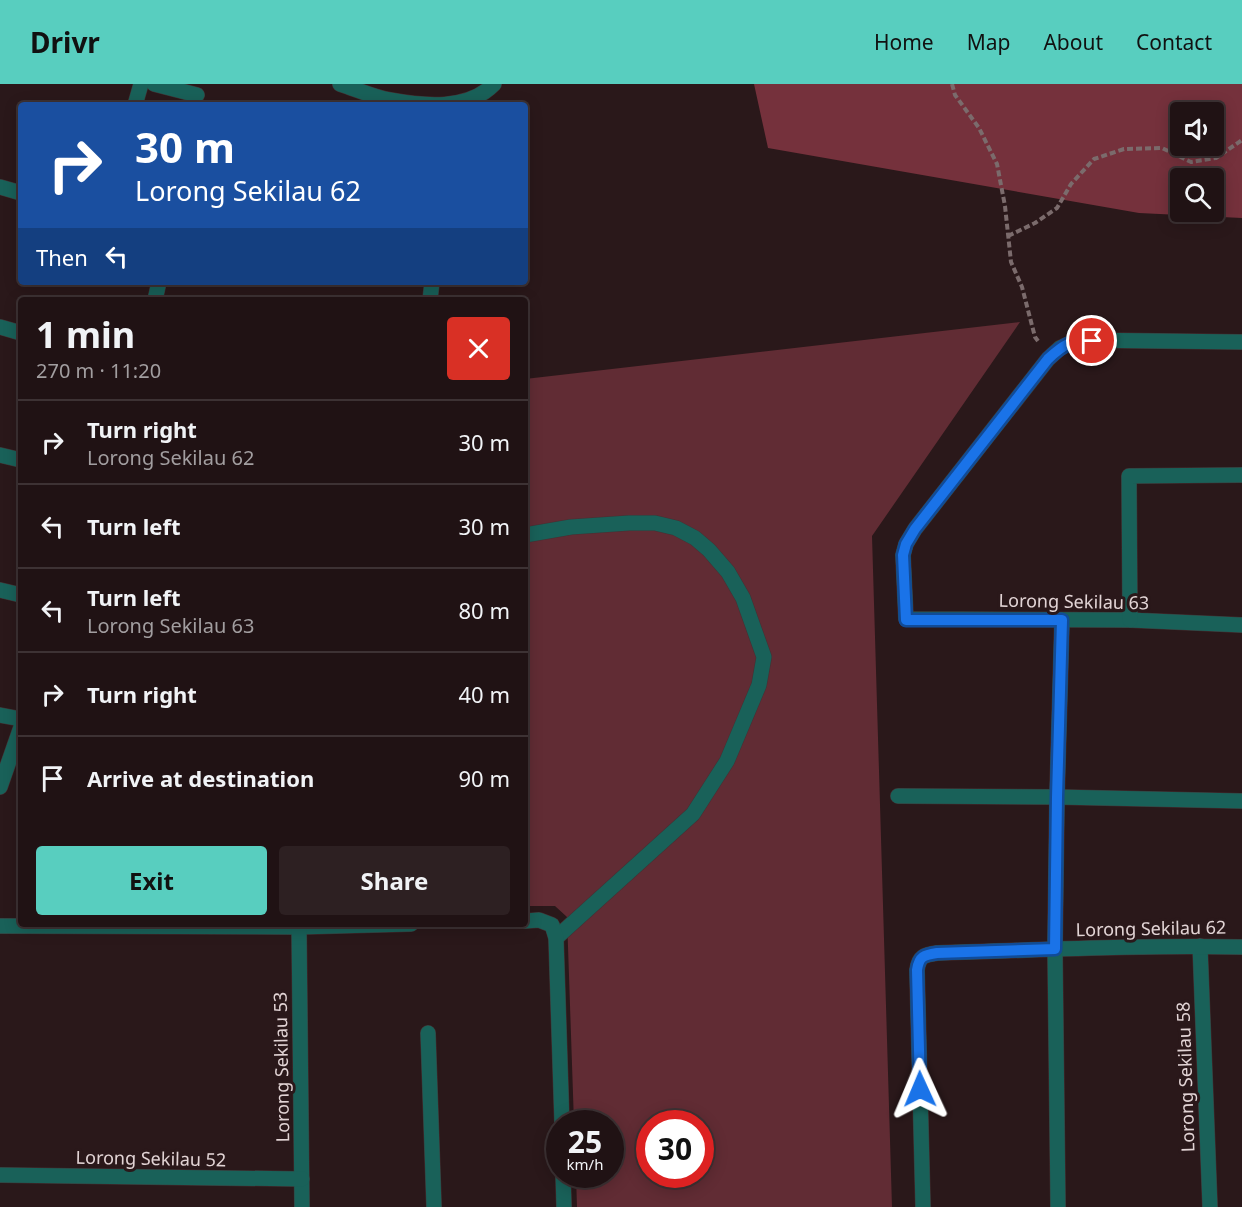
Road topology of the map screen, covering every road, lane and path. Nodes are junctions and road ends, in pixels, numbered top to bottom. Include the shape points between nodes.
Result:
1 (141, 84) edge
2 (154, 84) edge
3 (340, 84) edge
4 (494, 84) edge
5 (952, 84) edge
6 (197, 95) edge
7 (136, 102) edge
8 (406, 102) edge
9 (461, 102) edge
10 (1242, 140) edge
11 (0, 187) edge
12 (18, 192) edge
13 (1008, 236) junction
14 (0, 327) edge
15 (18, 332) edge
16 (1242, 342) edge
17 (1048, 359) junction
18 (0, 455) edge
19 (18, 459) edge
20 (1242, 475) edge
21 (528, 534) edge
22 (0, 590) edge
23 (18, 594) edge
24 (1062, 620) junction
25 (1130, 620) junction
26 (1242, 625) edge
27 (0, 715) edge
28 (18, 718) edge
29 (18, 736) edge
30 (0, 787) edge
31 (898, 796) dead end
32 (1057, 797) junction
33 (1242, 801) edge
34 (528, 921) edge
35 (0, 926) edge
36 (18, 926) edge
37 (299, 927) edge
38 (556, 938) junction
39 (1200, 946) junction
40 (1242, 947) edge
41 (1055, 949) junction
42 (428, 1033) dead end
43 (562, 1110) edge
44 (0, 1175) edge
45 (302, 1179) junction
46 (563, 1188) edge
47 (302, 1207) edge
48 (434, 1207) edge
49 (564, 1207) edge
50 (923, 1207) edge
51 (1058, 1207) edge
52 (1210, 1207) edge

1 - 7 street
2 - 6 street
3 - 8 street
4 - 9 street
5 - 13 path via 955,96 979,128 997,164
10 - 13 path via 1216,158 1191,162 1162,148 1124,149 1094,159 1071,184 1057,208
11 - 12 street
13 - 17 path via 1011,262 1035,337
14 - 15 street
16 - 17 street via 1077,340
17 - 24 street, Lorong Sekilau 63 via 906,544 906,620
18 - 19 street
20 - 25 street via 1129,476
21 - 38 street via 629,523 676,528 710,550 728,572 743,597 764,657 759,685 727,760 693,813
22 - 23 street
24 - 25 street, Lorong Sekilau 63
24 - 32 street
25 - 26 street, Lorong Sekilau 63
27 - 28 street
29 - 30 street
31 - 32 street
32 - 33 street
32 - 41 street
34 - 38 street via 552,925
35 - 36 street
37 - 45 street, Lorong Sekilau 53
38 - 43 street
39 - 40 street, Lorong Sekilau 62
39 - 41 street, Lorong Sekilau 62
39 - 52 street, Lorong Sekilau 58
41 - 50 street, Lorong Sekilau 62 via 937,953 918,961
41 - 51 street
42 - 48 street
44 - 45 street, Lorong Sekilau 52
45 - 47 street, Lorong Sekilau 53
46 - 49 street

